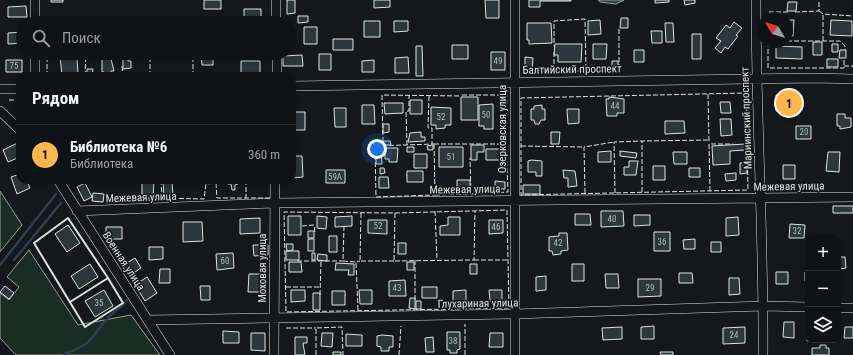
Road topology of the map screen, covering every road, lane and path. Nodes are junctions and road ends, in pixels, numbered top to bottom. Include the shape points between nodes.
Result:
1 (36, 0) edge
2 (276, 0) edge
3 (514, 0) edge
4 (756, 0) edge
5 (35, 16) edge
6 (276, 16) edge
7 (35, 60) edge
8 (277, 60) edge
9 (35, 72) edge
10 (277, 72) edge
11 (853, 79) edge
12 (756, 80) junction
13 (514, 82) junction
14 (296, 86) edge
15 (0, 89) edge
16 (16, 89) edge
17 (0, 111) edge
18 (16, 126) edge
19 (60, 184) edge
20 (275, 184) edge
21 (853, 197) edge
22 (761, 198) junction
23 (514, 200) junction
24 (274, 203) junction
25 (77, 211) junction
26 (764, 306) junction
27 (805, 307) edge
28 (841, 308) edge
29 (853, 308) edge
30 (515, 314) junction
31 (274, 318) junction
32 (148, 320) junction
33 (170, 355) edge
34 (274, 355) edge
35 (515, 355) edge
36 (763, 355) edge

1 - 5 street
2 - 6 street
3 - 13 street, Озерковская улица
4 - 12 street, Мариинский проспект
7 - 9 street
8 - 10 street
11 - 12 street, Балтийский проспект
12 - 13 street, Балтийский проспект
12 - 22 street, Мариинский проспект
13 - 14 street, Балтийский проспект
13 - 23 street, Озерковская улица
15 - 16 street
17 - 18 street
19 - 25 street, Военная улица
20 - 24 street, Моховая улица
21 - 22 street, Межевая улица
22 - 23 street, Межевая улица
22 - 26 street, Мариинский проспект
23 - 24 street, Межевая улица
23 - 30 street, Озерковская улица
24 - 25 street, Межевая улица
24 - 31 street, Моховая улица
25 - 32 street, Военная улица
26 - 27 street, Глухариная улица
26 - 30 street, Глухариная улица
26 - 36 street, Мариинский проспект
28 - 29 street
30 - 31 street, Глухариная улица
30 - 35 street, Озерковская улица
31 - 32 street, Глухариная улица
31 - 34 street, Моховая улица
32 - 33 street, Военная улица

